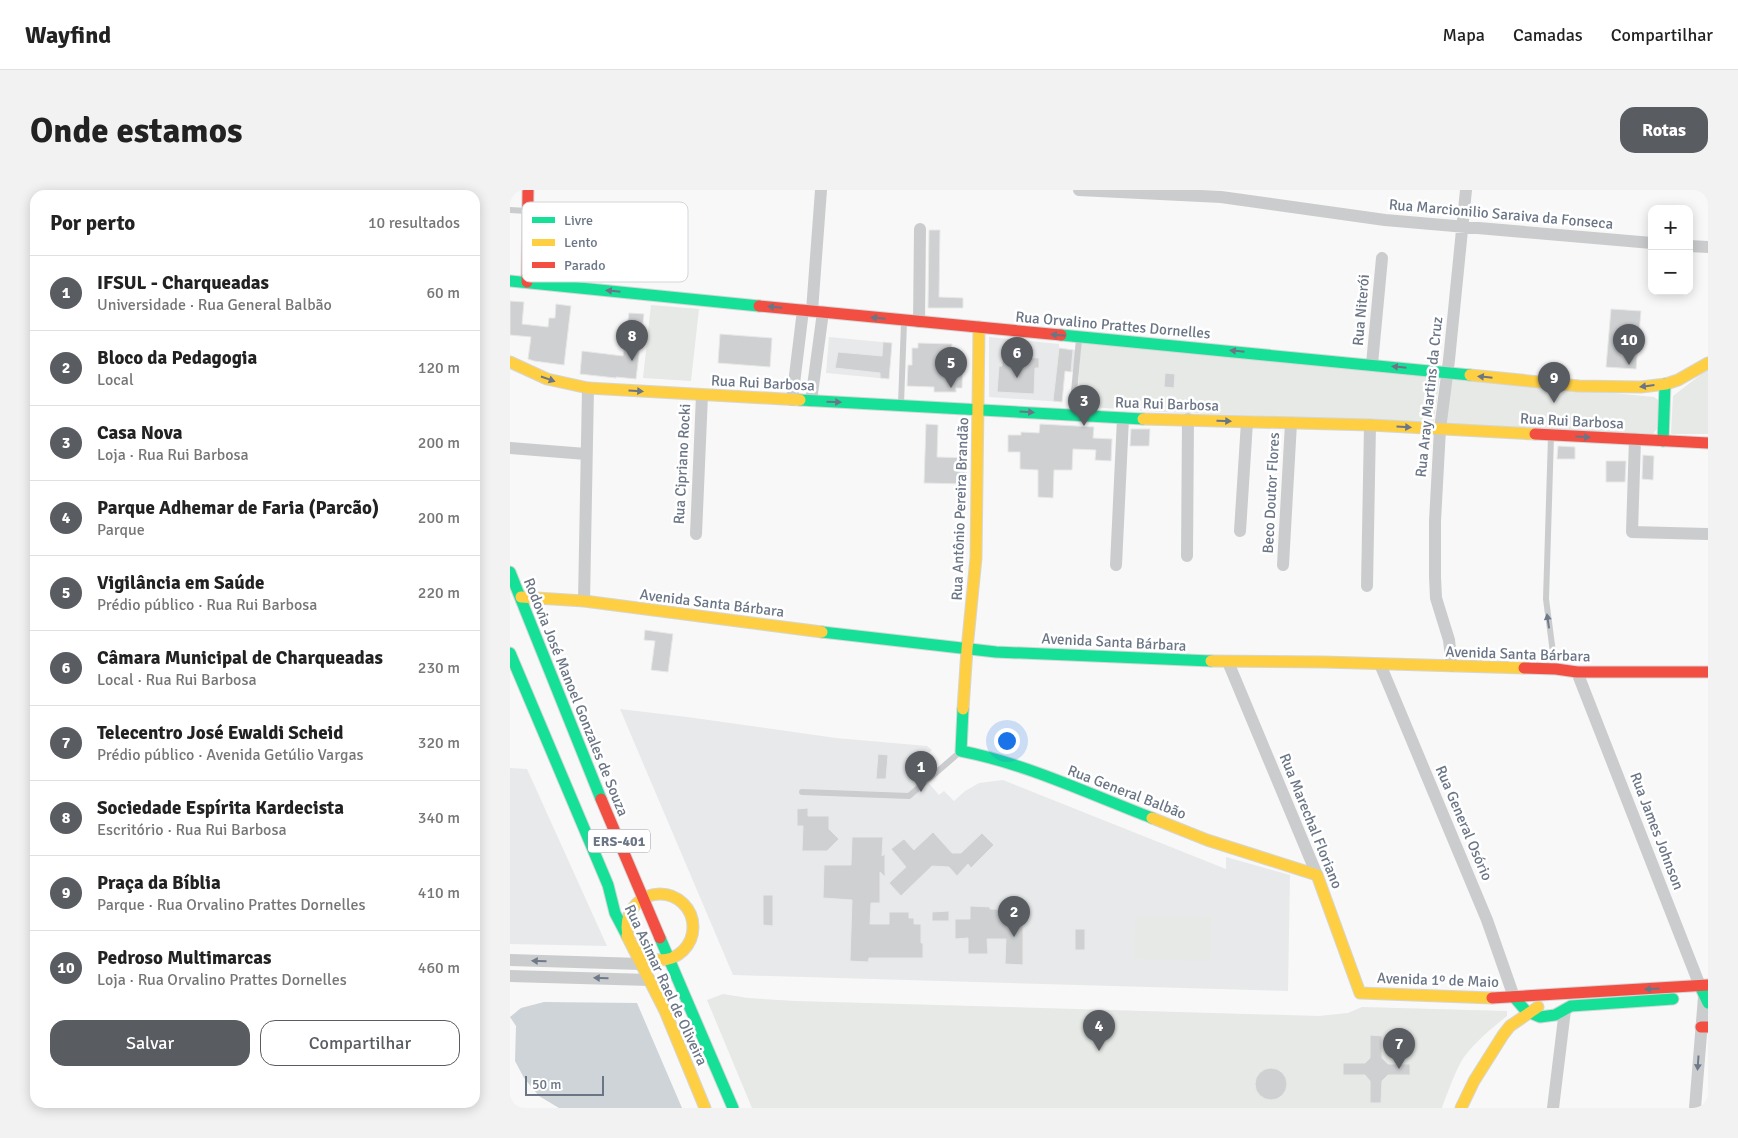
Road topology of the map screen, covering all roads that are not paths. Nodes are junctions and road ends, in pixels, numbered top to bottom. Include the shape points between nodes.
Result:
1 (821, 190) edge
2 (1079, 190) edge
3 (1466, 190) edge
4 (1221, 194) edge
5 (920, 228) dead end
6 (1463, 228) junction
7 (1648, 243) edge
8 (1693, 246) edge
9 (1708, 247) edge
10 (1382, 258) dead end
11 (527, 282) edge
12 (813, 311) junction
13 (904, 320) junction
14 (919, 322) junction
15 (979, 327) junction
16 (1079, 337) junction
17 (510, 362) edge
18 (1708, 363) edge
19 (1372, 364) junction
20 (1447, 372) junction
21 (1665, 384) junction
22 (588, 388) junction
23 (702, 395) junction
24 (792, 400) junction
25 (811, 401) junction
26 (901, 404) junction
27 (978, 409) junction
28 (1071, 415) junction
29 (1123, 418) junction
30 (1188, 420) junction
31 (1247, 422) junction
32 (1291, 423) junction
33 (1370, 425) junction
34 (1440, 429) junction
35 (1551, 435) junction
36 (1635, 439) junction
37 (1663, 441) junction
38 (1708, 443) edge
39 (510, 448) edge
40 (586, 454) junction
41 (1240, 531) dead end
42 (696, 534) dead end
43 (1708, 534) edge
44 (1187, 556) dead end
45 (1116, 565) dead end
46 (1283, 565) dead end
47 (510, 572) edge
48 (1367, 586) dead end
49 (521, 597) junction
50 (584, 601) junction
51 (967, 649) junction
52 (510, 653) edge
53 (1228, 662) junction
54 (1380, 664) junction
55 (1452, 666) junction
56 (1556, 669) junction
57 (1577, 672) junction
58 (1708, 672) edge
59 (961, 751) junction
60 (802, 792) dead end
61 (1317, 875) junction
62 (643, 898) junction
63 (630, 942) junction
64 (670, 959) junction
65 (510, 960) edge
66 (641, 964) junction
67 (510, 976) edge
68 (650, 980) junction
69 (1360, 992) joint
70 (1554, 994) junction
71 (1702, 995) edge
72 (1514, 997) junction
73 (1565, 1010) junction
74 (1535, 1016) junction
75 (1705, 1021) edge
76 (1510, 1026) junction
77 (1563, 1035) junction
78 (1490, 1057) junction
79 (706, 1108) edge
80 (733, 1108) edge
81 (1461, 1108) edge
82 (1553, 1108) edge
83 (1695, 1108) edge

1 - 12 street
2 - 4 street, Rua Marcionilio Saraiva da Fonseca
3 - 6 street, Rua Aray Martins da Cruz
4 - 6 street, Rua Marcionilio Saraiva da Fonseca via 1385,220
5 - 14 street
6 - 7 street, Rua Marcionilio Saraiva da Fonseca
6 - 20 street, Rua Aray Martins da Cruz
8 - 9 street
10 - 19 street, Rua Niterói
12 -> 11 street, Rua Orvalino Prattes Dornelles
13 -> 12 street, Rua Orvalino Prattes Dornelles
12 - 24 street
12 - 25 street
13 - 14 street, Rua Orvalino Prattes Dornelles
13 - 26 lane
14 - 15 street, Rua Orvalino Prattes Dornelles
16 -> 15 street, Rua Orvalino Prattes Dornelles
15 - 27 street, Rua Antônio Pereira Brandão
19 -> 16 street, Rua Orvalino Prattes Dornelles
16 - 28 lane
17 -> 22 street, Rua Rui Barbosa via 547,379
18 - 21 street, Rua Orvalino Prattes Dornelles via 1679,380
20 -> 19 street, Rua Orvalino Prattes Dornelles
21 -> 20 street, Rua Orvalino Prattes Dornelles via 1613,388
20 - 34 street, Rua Aray Martins da Cruz
21 - 37 street
22 -> 23 street, Rua Rui Barbosa
22 - 40 street
23 - 24 street, Rua Rui Barbosa
23 - 42 street, Rua Cipriano Rocki
24 - 25 street, Rua Rui Barbosa
25 -> 26 street, Rua Rui Barbosa
26 - 27 street, Rua Rui Barbosa
27 -> 28 street, Rua Rui Barbosa
27 - 51 street, Rua Antônio Pereira Brandão via 976,558
28 - 29 street, Rua Rui Barbosa
29 - 30 street, Rua Rui Barbosa
29 - 45 street
30 -> 31 street, Rua Rui Barbosa
30 - 44 street
31 - 32 street, Rua Rui Barbosa
31 - 41 street
32 - 33 street, Rua Rui Barbosa
32 - 46 street, Beco Doutor Flores
33 -> 34 street, Rua Rui Barbosa
33 - 48 street
34 - 35 street, Rua Rui Barbosa
34 - 55 street, Rua Aray Martins da Cruz via 1436,598 1449,640
35 -> 36 street, Rua Rui Barbosa
56 -> 35 lane via 1546,599
36 - 37 street, Rua Rui Barbosa
36 - 43 street via 1632,532
37 - 38 street, Rua Rui Barbosa
39 - 40 street
40 - 50 street
47 - 49 street, Rodovia José Manoel Gonzales de Souza / ERS-401
49 - 50 street, Avenida Santa Bárbara
49 - 62 street, Rodovia José Manoel Gonzales de Souza / ERS-401
50 - 51 street, Avenida Santa Bárbara
51 - 53 street, Avenida Santa Bárbara
51 - 59 street, Rua Antônio Pereira Brandão
52 - 63 street, Rua Asimar Rael de Oliveira
53 - 54 street, Avenida Santa Bárbara
53 - 61 street, Rua Marechal Floriano
54 - 55 street, Avenida Santa Bárbara
54 - 72 street, Rua General Osório via 1487,920
55 - 56 street, Avenida Santa Bárbara
56 - 57 street, Avenida Santa Bárbara
57 - 58 street, Avenida Santa Bárbara
57 - 71 street, Rua James Johnson
59 - 60 lane via 909,796
59 - 61 street, Rua General Balbão via 1019,766 1207,840
61 - 69 street, Rua Marechal Floriano
62 - 63 street via 634,906 628,921
62 - 64 street, Rodovia José Manoel Gonzales de Souza / ERS-401
62 - 64 street via 669,894 679,899 692,915 694,926 687,947
63 - 64 street via 647,958 656,961
63 - 66 street, Rua Asimar Rael de Oliveira
64 - 80 street, Rodovia José Manoel Gonzales de Souza / ERS-401
66 -> 65 street
66 - 68 street, Rua Asimar Rael de Oliveira
68 -> 67 street
68 - 79 street, Rua Asimar Rael de Oliveira
69 - 72 street, Avenida 1º de Maio via 1458,998
71 -> 70 street, Avenida 1º de Maio
70 - 72 street, Avenida 1º de Maio
70 - 73 street via 1565,1003
70 - 74 street
71 - 73 street via 1571,1006
71 - 75 street
72 - 74 street, Avenida 1º de Maio
72 - 76 street via 1515,1015
73 - 74 street via 1552,1017
73 - 77 street
74 - 76 street
74 - 77 street via 1555,1026
74 - 78 street
75 -> 83 street
76 - 78 street
77 - 82 street
78 - 81 street

